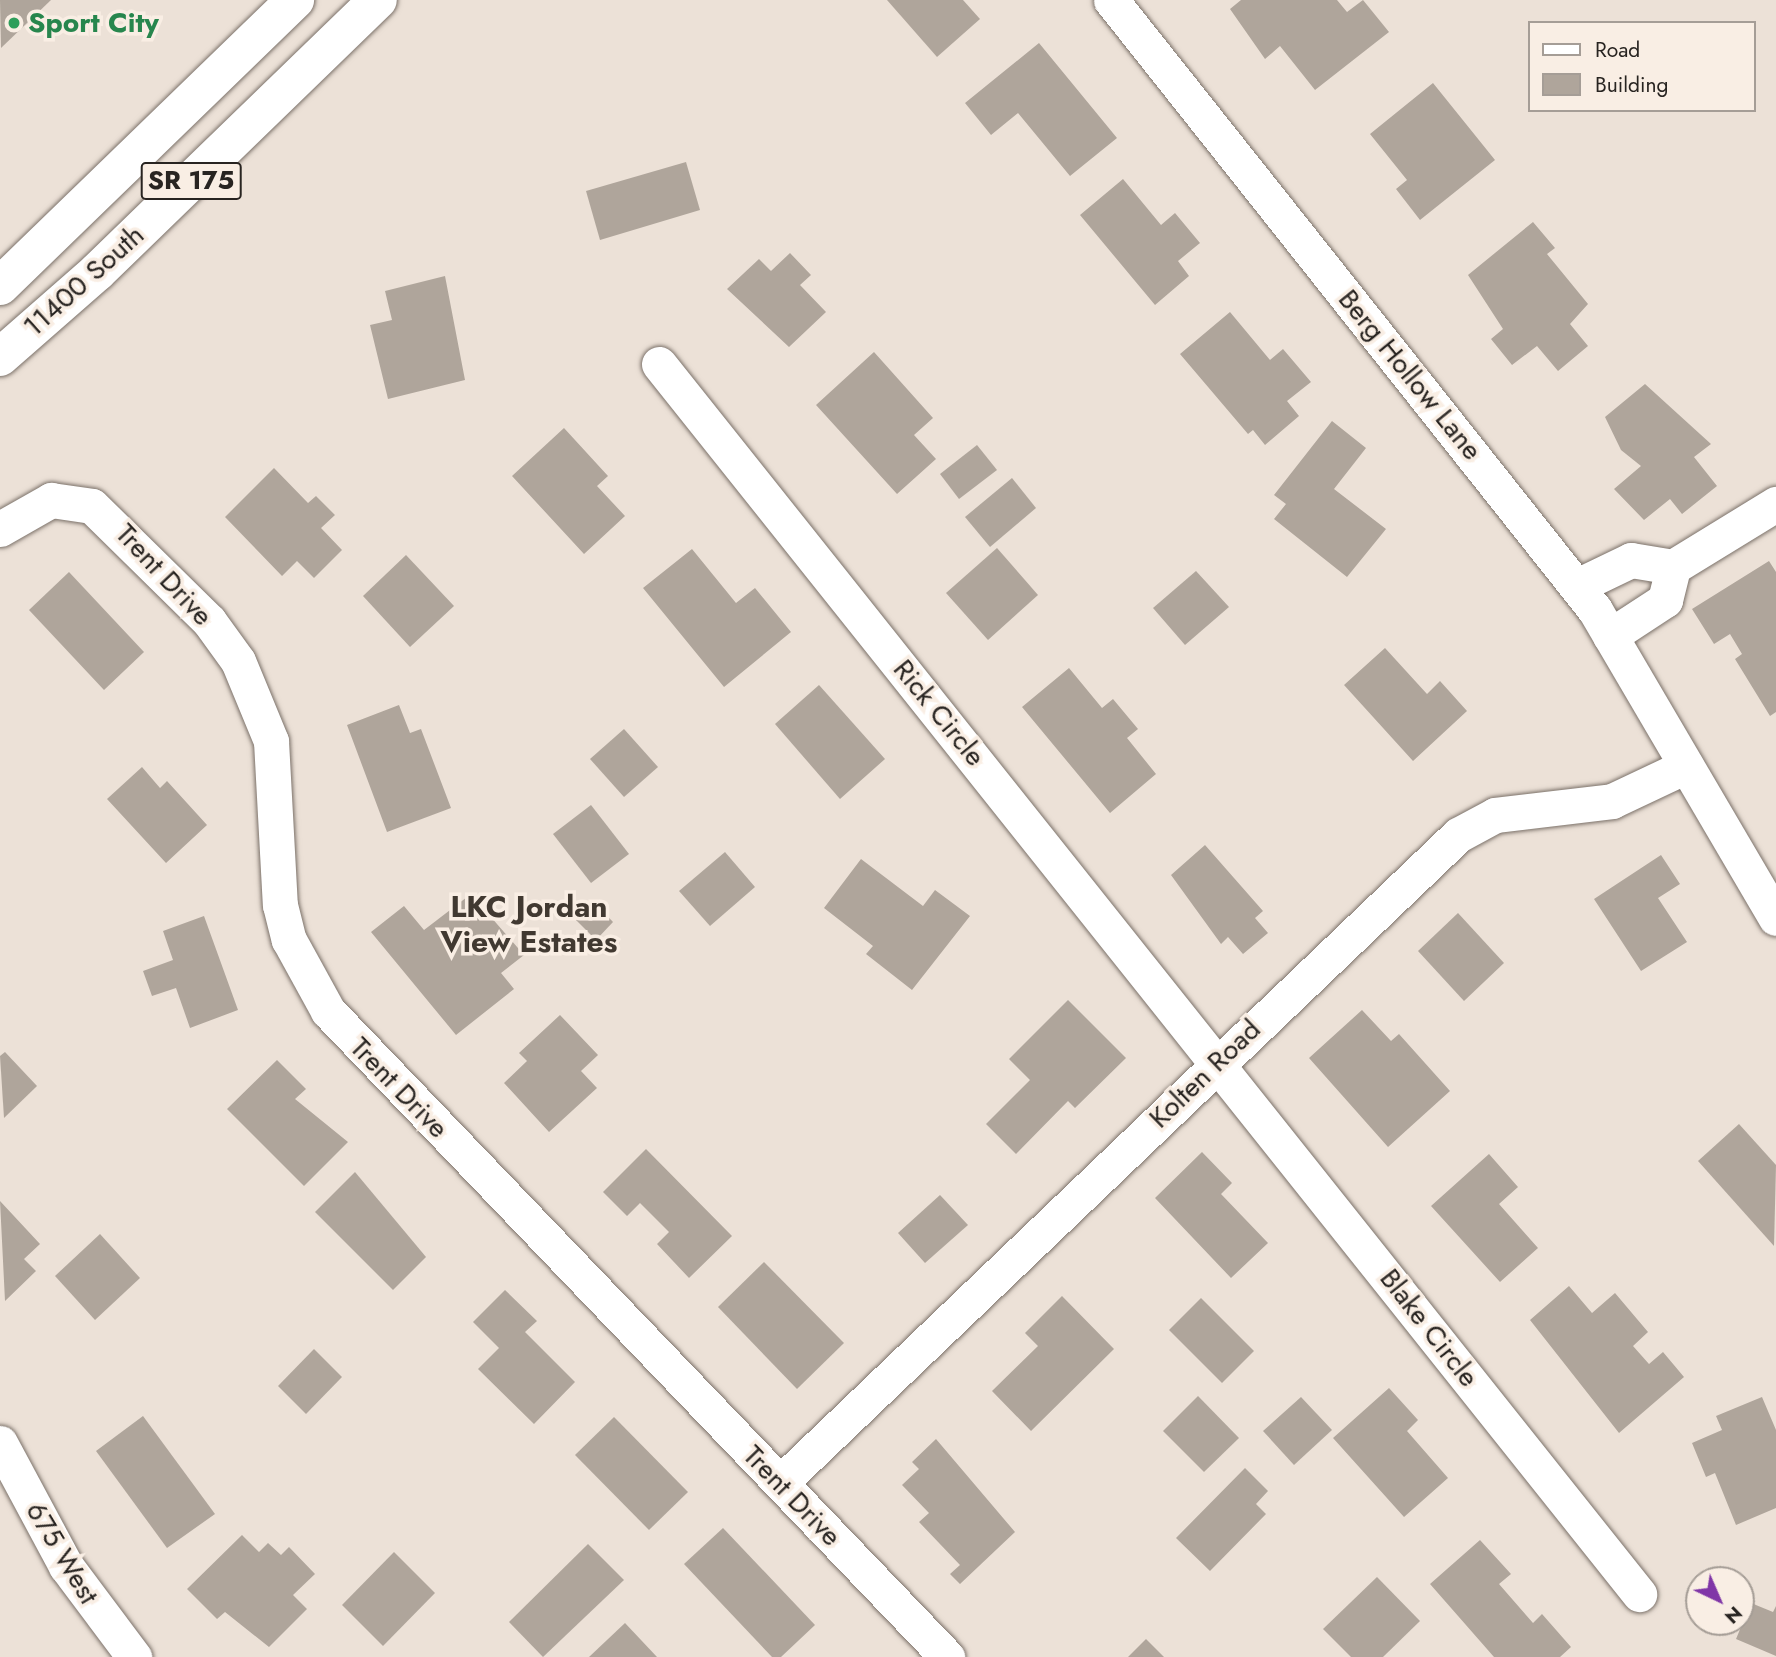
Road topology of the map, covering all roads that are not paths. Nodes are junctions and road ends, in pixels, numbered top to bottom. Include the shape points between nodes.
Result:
1 (295, 0) edge
2 (377, 0) edge
3 (1111, 0) edge
4 (0, 286) edge
5 (0, 356) edge
6 (659, 364) dead end
7 (1776, 504) edge
8 (0, 529) edge
9 (1674, 567) junction
10 (1577, 586) junction
11 (1610, 636) junction
12 (1686, 766) junction
13 (1776, 918) edge
14 (1219, 1061) junction
15 (0, 1443) edge
16 (780, 1483) junction
17 (1639, 1594) dead end
18 (134, 1657) edge
19 (947, 1657) edge

1 - 4 main road, 11400 South / SR 175
2 - 5 main road, 11400 South / SR 175 via 97,272
3 - 10 street, Berg Hollow Lane
6 - 14 street, Rick Circle
7 - 9 street
8 - 16 street, Trent Drive via 51,500 92,506 209,621 238,660 271,741 280,905 289,940 328,1011
9 - 10 street via 1631,559
9 - 11 street via 1665,600
10 - 11 street, Berg Hollow Lane
11 - 12 street, Berg Hollow Lane
12 - 13 street, Berg Hollow Lane
12 - 14 street, Kolten Road via 1612,801 1495,815 1458,835
14 - 16 street, Kolten Road
14 - 17 street, Blake Circle
15 - 18 street, 675 West via 66,1566
16 - 19 street, Trent Drive

